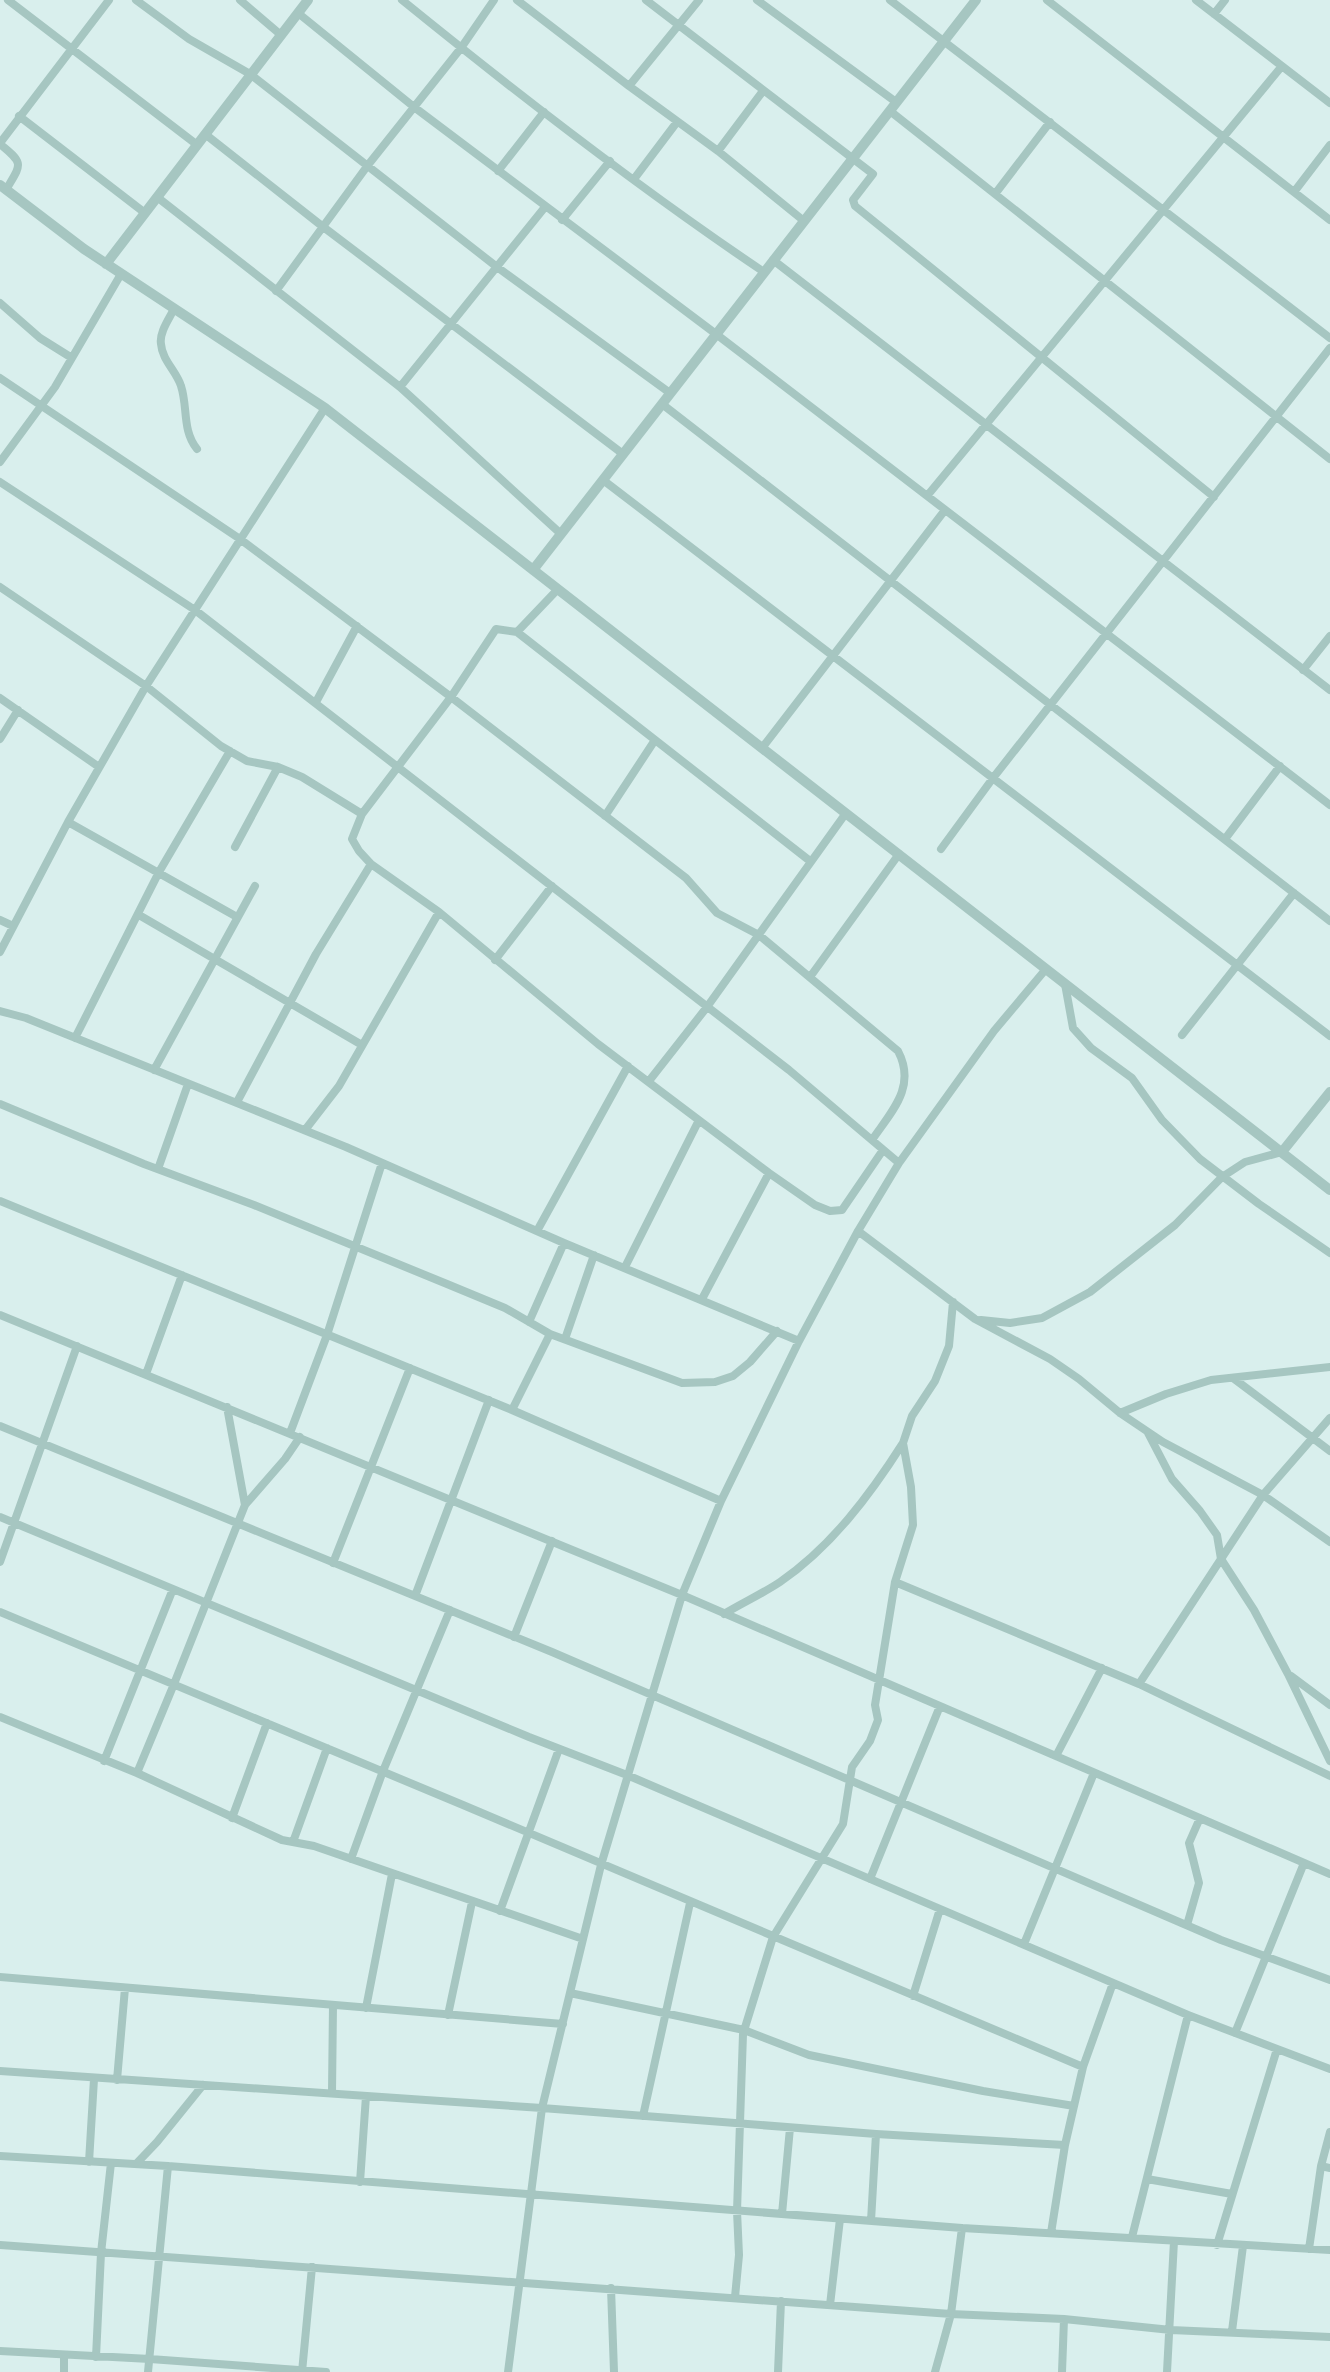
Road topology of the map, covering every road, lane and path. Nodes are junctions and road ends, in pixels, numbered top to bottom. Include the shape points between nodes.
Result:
1 (8, 0) edge
2 (109, 0) edge
3 (136, 0) edge
4 (240, 0) edge
5 (308, 0) edge
6 (402, 0) edge
7 (494, 0) edge
8 (517, 0) edge
9 (646, 0) edge
10 (699, 0) edge
11 (757, 0) edge
12 (890, 0) edge
13 (976, 0) edge
14 (1047, 0) edge
15 (1196, 0) edge
16 (1226, 0) edge
17 (298, 14) junction
18 (1214, 14) junction
19 (678, 25) junction
20 (280, 35) junction
21 (944, 41) junction
22 (461, 48) junction
23 (71, 50) junction
24 (1282, 66) junction
25 (250, 74) junction
26 (629, 86) junction
27 (763, 91) junction
28 (1330, 103) edge
29 (414, 107) junction
30 (893, 107) junction
31 (544, 112) junction
32 (20, 116) junction
33 (677, 122) junction
34 (1050, 122) junction
35 (205, 134) junction
36 (1223, 137) junction
37 (0, 144) edge
38 (196, 144) junction
39 (1330, 145) edge
40 (718, 151) junction
41 (854, 157) junction
42 (610, 161) junction
43 (368, 165) junction
44 (498, 171) junction
45 (634, 179) junction
46 (3, 188) edge
47 (1294, 192) junction
48 (995, 194) junction
49 (157, 197) junction
50 (545, 207) junction
51 (1163, 210) junction
52 (145, 213) junction
53 (562, 220) junction
54 (1330, 220) edge
55 (804, 221) junction
56 (322, 226) junction
57 (773, 260) junction
58 (106, 264) junction
59 (497, 267) junction
60 (764, 272) junction
61 (121, 274) junction
62 (1104, 281) junction
63 (276, 291) junction
64 (0, 303) edge
65 (174, 309) junction
66 (453, 324) junction
67 (716, 334) junction
68 (1330, 338) edge
69 (1330, 348) edge
70 (1041, 357) junction
71 (72, 358) junction
72 (0, 378) edge
73 (400, 387) junction
74 (670, 393) junction
75 (662, 404) junction
76 (42, 406) junction
77 (325, 408) junction
78 (1277, 417) junction
79 (986, 424) junction
80 (197, 449) dead end
81 (623, 454) junction
82 (1330, 459) edge
83 (0, 462) edge
84 (603, 480) junction
85 (0, 482) edge
86 (927, 496) junction
87 (1214, 497) junction
88 (945, 510) junction
89 (561, 534) junction
90 (240, 539) junction
91 (1163, 561) junction
92 (533, 570) junction
93 (891, 581) junction
94 (0, 587) edge
95 (558, 589) junction
96 (195, 610) junction
97 (357, 626) junction
98 (517, 632) junction
99 (1106, 634) junction
100 (1330, 636) edge
101 (833, 656) junction
102 (1303, 670) junction
103 (146, 686) junction
104 (1330, 690) edge
105 (451, 697) junction
106 (0, 698) edge
107 (316, 702) junction
108 (1051, 704) junction
109 (18, 710) junction
110 (0, 740) edge
111 (655, 740) junction
112 (762, 748) junction
113 (230, 751) junction
114 (398, 766) junction
115 (1280, 766) junction
116 (99, 767) junction
117 (278, 767) junction
118 (993, 778) junction
119 (1330, 805) edge
120 (846, 813) junction
121 (362, 814) junction
122 (605, 816) junction
123 (68, 822) junction
124 (1225, 839) junction
125 (235, 847) dead end
126 (941, 849) dead end
127 (899, 854) junction
128 (810, 861) junction
129 (371, 864) junction
130 (159, 872) junction
131 (255, 886) dead end
132 (552, 886) junction
133 (1294, 892) junction
134 (439, 912) junction
135 (139, 915) junction
136 (237, 917) junction
137 (0, 920) edge
138 (1330, 921) edge
139 (13, 926) junction
140 (759, 935) junction
141 (0, 952) edge
142 (213, 959) junction
143 (495, 960) junction
144 (1237, 965) junction
145 (1046, 969) junction
146 (810, 977) junction
147 (1065, 984) junction
148 (290, 1002) junction
149 (707, 1007) junction
150 (0, 1011) edge
151 (1182, 1035) dead end
152 (1330, 1036) edge
153 (75, 1038) junction
154 (362, 1045) junction
155 (628, 1066) junction
156 (154, 1070) junction
157 (649, 1081) junction
158 (188, 1084) junction
159 (1330, 1092) edge
160 (237, 1102) junction
161 (0, 1104) edge
162 (699, 1120) junction
163 (305, 1130) junction
164 (872, 1140) junction
165 (884, 1150) junction
166 (1282, 1152) junction
167 (382, 1163) junction
168 (899, 1163) junction
169 (158, 1170) junction
170 (769, 1173) junction
171 (1222, 1177) junction
172 (1330, 1190) edge
173 (0, 1201) edge
174 (537, 1231) junction
175 (858, 1231) junction
176 (564, 1243) junction
177 (354, 1247) junction
178 (1330, 1253) edge
179 (594, 1255) junction
180 (625, 1268) junction
181 (182, 1275) junction
182 (702, 1299) junction
183 (953, 1302) junction
184 (0, 1315) edge
185 (975, 1319) junction
186 (528, 1322) junction
187 (777, 1331) junction
188 (550, 1334) junction
189 (327, 1335) junction
190 (565, 1339) junction
191 (800, 1341) junction
192 (76, 1346) junction
193 (1330, 1367) edge
194 (410, 1368) junction
195 (146, 1374) junction
196 (1233, 1378) junction
197 (489, 1400) junction
198 (227, 1407) junction
199 (512, 1410) junction
200 (1120, 1413) junction
201 (1330, 1418) edge
202 (0, 1426) edge
203 (1148, 1432) junction
204 (290, 1433) junction
205 (300, 1437) junction
206 (1312, 1438) junction
207 (903, 1443) junction
208 (43, 1444) junction
209 (1330, 1451) edge
210 (372, 1467) junction
211 (1263, 1495) junction
212 (452, 1500) junction
213 (721, 1502) junction
214 (245, 1505) junction
215 (0, 1517) edge
216 (12, 1522) junction
217 (238, 1525) junction
218 (552, 1541) junction
219 (1330, 1542) edge
220 (1221, 1559) junction
221 (0, 1562) edge
222 (333, 1563) junction
223 (896, 1582) junction
224 (174, 1589) junction
225 (415, 1596) junction
226 (682, 1596) junction
227 (205, 1603) junction
228 (450, 1610) junction
229 (0, 1612) edge
230 (724, 1614) junction
231 (514, 1637) junction
232 (1102, 1668) junction
233 (140, 1671) junction
234 (1288, 1674) junction
235 (880, 1681) junction
236 (174, 1684) junction
237 (1139, 1684) junction
238 (416, 1690) junction
239 (651, 1696) junction
240 (1330, 1705) edge
241 (940, 1706) junction
242 (0, 1717) edge
243 (267, 1723) junction
244 (327, 1748) junction
245 (559, 1749) junction
246 (1056, 1756) junction
247 (104, 1761) junction
248 (1330, 1761) edge
249 (383, 1771) junction
250 (137, 1773) junction
251 (1094, 1773) junction
252 (627, 1775) junction
253 (1330, 1776) edge
254 (850, 1781) junction
255 (902, 1803) junction
256 (232, 1818) junction
257 (1200, 1818) junction
258 (528, 1833) junction
259 (293, 1842) junction
260 (823, 1858) junction
261 (351, 1859) junction
262 (1304, 1863) junction
263 (601, 1864) junction
264 (1054, 1868) junction
265 (392, 1874) junction
266 (1330, 1874) edge
267 (870, 1878) junction
268 (472, 1902) junction
269 (690, 1903) junction
270 (940, 1909) junction
271 (500, 1911) junction
272 (1187, 1925) junction
273 (772, 1937) junction
274 (583, 1938) junction
275 (1024, 1944) junction
276 (1266, 1956) junction
277 (0, 1977) edge
278 (1330, 1980) edge
279 (1113, 1983) junction
280 (125, 1988) junction
281 (570, 1993) junction
282 (913, 1996) junction
283 (333, 2005) junction
284 (366, 2008) junction
285 (666, 2013) junction
286 (448, 2015) junction
287 (1188, 2015) junction
288 (563, 2024) junction
289 (744, 2030) junction
290 (1235, 2033) junction
291 (1277, 2049) junction
292 (1083, 2067) junction
293 (1330, 2069) edge
294 (0, 2071) edge
295 (94, 2079) junction
296 (117, 2080) junction
297 (203, 2085) junction
298 (332, 2093) junction
299 (366, 2096) junction
300 (1074, 2106) junction
301 (542, 2108) junction
302 (643, 2116) junction
303 (739, 2124) junction
304 (790, 2128) junction
305 (1330, 2132) edge
306 (876, 2134) junction
307 (1065, 2145) junction
308 (0, 2156) edge
309 (89, 2162) junction
310 (111, 2163) junction
311 (136, 2164) junction
312 (168, 2166) junction
313 (1326, 2167) edge
314 (1147, 2179) junction
315 (360, 2182) junction
316 (1232, 2194) junction
317 (530, 2195) junction
318 (737, 2211) junction
319 (782, 2214) junction
320 (840, 2219) junction
321 (871, 2221) junction
322 (962, 2228) junction
323 (1052, 2233) junction
324 (1132, 2237) junction
325 (1174, 2241) junction
326 (0, 2245) edge
327 (1217, 2245) junction
328 (1243, 2246) junction
329 (1309, 2249) junction
330 (1330, 2250) edge
331 (102, 2253) junction
332 (161, 2257) junction
333 (312, 2267) junction
334 (519, 2282) junction
335 (611, 2288) junction
336 (735, 2297) junction
337 (781, 2301) junction
338 (830, 2304) junction
339 (951, 2314) junction
340 (1064, 2319) junction
341 (1171, 2330) junction
342 (1232, 2331) junction
343 (1330, 2337) edge
344 (0, 2351) edge
345 (64, 2355) junction
346 (96, 2357) junction
347 (150, 2359) junction
348 (220, 2369) edge
349 (302, 2371) edge
350 (64, 2372) edge
351 (148, 2372) edge
352 (326, 2372) edge
353 (508, 2372) edge
354 (614, 2372) edge
355 (778, 2372) edge
356 (935, 2372) edge
357 (1062, 2372) edge
358 (1167, 2372) edge

1 - 23 street
2 - 23 street
3 - 25 street via 189,39
4 - 20 street
5 - 17 street
6 - 22 street
7 - 22 street
8 - 26 street
9 - 19 street
10 - 19 street
11 - 30 street
12 - 21 street
13 - 21 street
14 - 36 street
15 - 18 street
16 - 18 street
17 - 20 street
17 - 29 street
18 - 24 street
19 - 26 street
19 - 27 street
20 - 25 street
21 - 30 street
21 - 34 street
22 - 29 street
22 - 31 street
23 - 32 street
23 - 38 street
24 - 28 street
24 - 36 street
25 - 35 street
25 - 43 street
26 - 33 street
27 - 40 street
27 - 41 street
29 - 43 street
29 - 44 street
30 - 41 street
30 - 48 street
31 - 42 street
31 - 44 street
32 - 37 street
32 - 52 street
33 - 40 street
33 - 45 street
34 - 48 street
34 - 51 street
35 - 38 street
35 - 56 street
36 - 47 street
36 - 51 street
37 - 46 street via 18,162 18,170
38 - 49 street
39 - 47 street
40 - 55 street
41 - 55 street
41 - 70 street via 873,174 852,200 855,207
42 - 45 street
42 - 53 street
43 - 56 street
43 - 59 street
44 - 50 street
45 - 60 street
46 - 58 street
47 - 54 street
48 - 62 street
49 - 52 street
49 - 63 street
50 - 53 street
50 - 59 street
51 - 62 street
51 - 68 street
52 - 58 street
53 - 67 street
55 - 57 street
56 - 63 street
56 - 66 street
57 - 60 street
57 - 79 street
58 - 61 street
59 - 66 street
59 - 74 street
60 - 67 street
61 - 65 street
61 - 71 street
62 - 70 street
62 - 78 street
63 - 73 street
64 - 71 street via 40,338
65 - 77 street
65 - 80 street via 160,344 181,385 188,433
66 - 73 street
66 - 81 street
67 - 74 street
67 - 86 street
69 - 78 street
70 - 79 street
70 - 87 street
71 - 76 street
72 - 76 street
73 - 89 street
74 - 75 street
75 - 81 street
75 - 93 street
76 - 83 street
76 - 90 street
77 - 90 street
77 - 92 street
78 - 82 street
78 - 87 street
79 - 86 street
79 - 91 street
81 - 84 street
84 - 89 street
84 - 101 street
85 - 96 street
86 - 88 street
87 - 91 street
88 - 93 street
88 - 99 street
89 - 92 street
90 - 96 street
90 - 97 street
91 - 99 street
91 - 102 street
92 - 95 street
93 - 101 street
93 - 108 street
94 - 103 street
95 - 98 street
95 - 112 street
96 - 103 street
96 - 107 street
97 - 105 street
97 - 107 street
98 - 105 street via 496,628
98 - 111 street
99 - 108 street
99 - 115 street
100 - 102 street
101 - 112 street
101 - 118 street
102 - 104 street
103 - 113 street
103 - 116 street
105 - 114 street
105 - 122 street
106 - 109 street
107 - 114 street
108 - 118 street
108 - 124 street
109 - 110 street
109 - 116 street
111 - 122 street
111 - 128 street
112 - 120 street
113 - 117 street via 247,761
113 - 130 street
114 - 121 street
114 - 132 street
115 - 119 street
115 - 124 street
116 - 123 street
117 - 121 street
117 - 125 street
118 - 126 street
118 - 144 street
120 - 127 street
120 - 128 street
121 - 129 street via 352,839
122 - 140 street via 686,878 717,913
123 - 130 street
123 - 139 street
124 - 133 street
127 - 145 street
127 - 146 street
128 - 140 street
129 - 134 street
129 - 148 street
130 - 135 street
130 - 136 street
131 - 136 street
132 - 143 street
132 - 149 street
133 - 138 street
133 - 144 street
134 - 143 street
134 - 154 street
135 - 142 street
135 - 153 street
136 - 142 street
137 - 139 street
139 - 141 street
140 - 146 street
140 - 149 street
142 - 148 street
142 - 156 street
143 - 155 street
144 - 151 street
144 - 152 street
145 - 147 street
145 - 168 street via 994,1031
146 - 164 street via 902,1058 902,1095
147 - 166 street
147 - 171 street via 1073,1028 1091,1048 1132,1078 1162,1120
148 - 154 street
148 - 160 street
149 - 157 street
149 - 164 street
150 - 153 street
153 - 156 street
154 - 163 street via 339,1086
155 - 157 street
155 - 174 street
156 - 158 street
157 - 162 street
158 - 160 street
158 - 169 street
159 - 166 street
160 - 163 street
161 - 169 street
162 - 170 street
162 - 180 street
163 - 167 street
164 - 165 street
165 - 168 street
165 - 170 street via 838,1212 815,1205
166 - 171 street via 1245,1162
166 - 172 street
167 - 174 street
167 - 177 street
168 - 175 street
169 - 177 street
170 - 182 street
171 - 178 street
171 - 185 street via 1175,1225 1090,1292 1042,1318 1010,1323
173 - 181 street
174 - 176 street
175 - 183 street
175 - 191 street
176 - 179 street
176 - 186 street
177 - 186 street via 505,1308
177 - 189 street
179 - 180 street
179 - 190 street
180 - 182 street
181 - 189 street
181 - 195 street
182 - 187 street
183 - 185 street
183 - 207 street via 949,1346 935,1381 912,1416
184 - 192 street
185 - 200 street via 1050,1359
186 - 188 street
187 - 190 street via 733,1377 697,1384 682,1383
187 - 191 street
188 - 190 street
188 - 199 street
189 - 194 street
189 - 204 street
191 - 213 street
192 - 195 street
192 - 208 street
193 - 196 street
194 - 197 street
194 - 210 street
195 - 198 street
196 - 200 street via 1199,1383
196 - 206 street
197 - 199 street
197 - 212 street
198 - 204 street
198 - 214 street
199 - 213 street
200 - 203 street
201 - 206 street
202 - 208 street
203 - 211 street
203 - 220 street via 1172,1479 1217,1536
204 - 205 street
205 - 210 street
205 - 214 street
206 - 209 street
206 - 211 street
207 - 223 street via 913,1525
207 - 230 street via 853,1513 817,1552 780,1581
208 - 216 street
208 - 217 street
210 - 212 street
210 - 222 street
211 - 219 street
211 - 220 street
212 - 218 street
212 - 225 street
213 - 226 street
214 - 217 street
215 - 216 street
216 - 221 street
216 - 224 street
217 - 222 street
217 - 227 street
218 - 226 street
218 - 231 street
220 - 234 street
220 - 237 street
222 - 225 street
223 - 232 street
223 - 235 street
224 - 227 street
224 - 233 street
225 - 228 street
226 - 230 street
226 - 239 street
227 - 236 street
227 - 238 street
228 - 231 street
228 - 238 street
229 - 233 street
230 - 235 street
231 - 239 street
232 - 237 street
232 - 246 street
233 - 236 street
233 - 247 street
234 - 240 street
234 - 248 street
235 - 241 street
235 - 254 street via 875,1705 878,1720 870,1742 852,1767
236 - 243 street
236 - 250 street
237 - 253 street
238 - 245 street
238 - 249 street
239 - 252 street
239 - 254 street
241 - 246 street
241 - 255 street
242 - 247 street
243 - 244 street
243 - 256 street
244 - 249 street
244 - 259 street
245 - 252 street
245 - 258 street
246 - 251 street
247 - 250 street
249 - 258 street
249 - 261 street
250 - 256 street
251 - 257 street
251 - 264 street
252 - 260 street
252 - 263 street
254 - 255 street
254 - 260 street via 843,1824
255 - 264 street
255 - 267 street
256 - 259 street
257 - 262 street
257 - 272 street via 1189,1843 1200,1883
258 - 263 street
258 - 271 street
259 - 261 street
260 - 267 street
260 - 273 street
261 - 265 street
262 - 266 street
262 - 276 street
263 - 269 street
263 - 274 street
264 - 272 street
264 - 275 street
265 - 268 street
265 - 284 street
267 - 270 street
268 - 271 street
268 - 286 street
269 - 273 street
269 - 285 street
270 - 275 street
270 - 282 street
271 - 274 street
272 - 276 street
273 - 282 street
273 - 289 street
274 - 281 street
275 - 279 street
276 - 278 street
276 - 290 street
277 - 280 street
279 - 287 street
279 - 292 street
280 - 283 street
280 - 296 street
281 - 285 street
281 - 288 street
282 - 292 street
283 - 284 street
283 - 298 street
284 - 286 street
285 - 289 street
285 - 302 street
286 - 288 street
287 - 290 street
287 - 314 street
288 - 301 street
289 - 300 street via 809,2055
289 - 303 street
290 - 291 street
291 - 293 street
291 - 316 street
292 - 300 street
294 - 295 street
295 - 296 street
295 - 309 street
296 - 297 street
297 - 298 street
297 - 311 street
298 - 299 street
299 - 301 street
299 - 315 street
300 - 307 street
301 - 302 street
301 - 317 street
302 - 303 street
303 - 304 street
303 - 318 street
304 - 306 street
304 - 319 street
305 - 313 street
306 - 307 street
306 - 321 street
307 - 323 street
308 - 309 street
309 - 310 street
310 - 311 street
310 - 331 street
311 - 312 street
312 - 315 street
312 - 332 street
313 - 329 street
314 - 316 street
314 - 324 street
315 - 317 street
316 - 327 street
317 - 318 street
317 - 334 street
318 - 319 street
318 - 336 street via 739,2255
319 - 320 street
320 - 321 street
320 - 338 street
321 - 322 street
322 - 323 street
322 - 339 street
323 - 324 street
324 - 325 street
325 - 327 street
325 - 341 street
326 - 331 street
327 - 328 street
328 - 329 street
328 - 342 street
329 - 330 street
331 - 332 street
331 - 346 street
332 - 333 street
332 - 347 street
333 - 334 street
333 - 349 street
334 - 335 street
334 - 353 street
335 - 336 street
335 - 354 street
336 - 337 street
337 - 338 street
337 - 355 street
338 - 339 street
339 - 340 street
339 - 356 street
340 - 341 street
340 - 357 street
341 - 342 street
341 - 358 street
342 - 343 street
344 - 345 street
345 - 346 street
345 - 350 street
346 - 347 street
347 - 348 street
347 - 351 street
348 - 349 street
349 - 352 street

